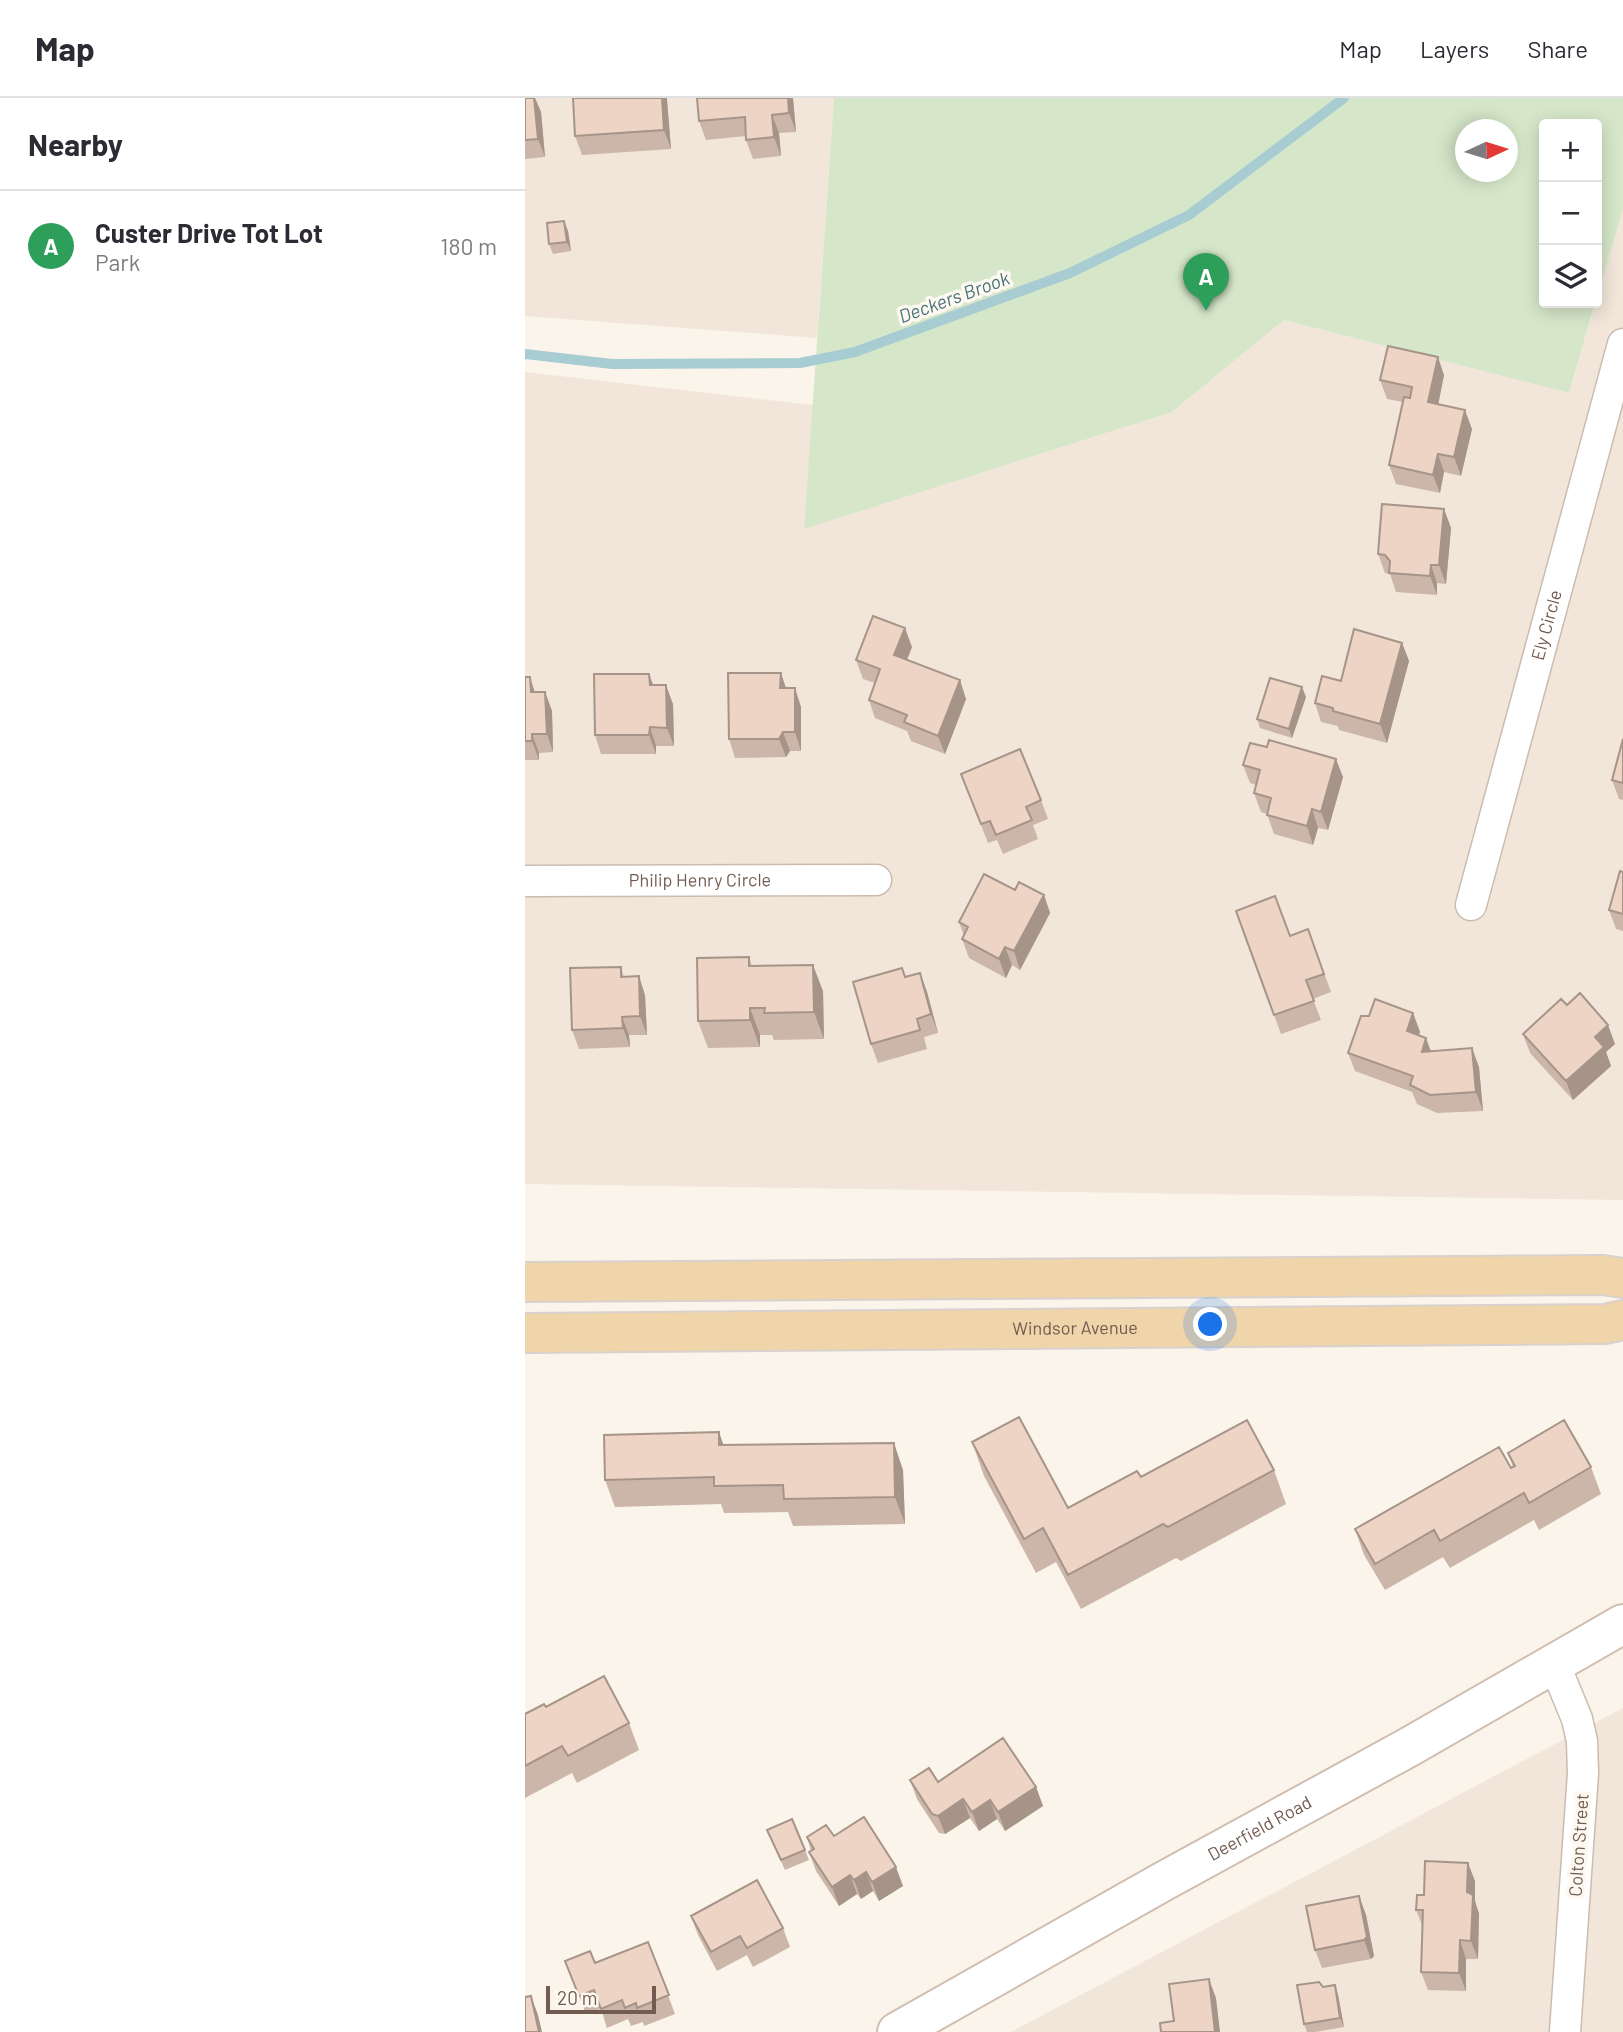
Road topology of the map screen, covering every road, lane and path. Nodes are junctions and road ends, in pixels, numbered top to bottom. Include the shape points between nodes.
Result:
1 (1623, 344) edge
2 (876, 880) dead end
3 (525, 881) edge
4 (1471, 905) dead end
5 (1623, 1278) edge
6 (541, 1282) edge
7 (1623, 1320) edge
8 (542, 1333) edge
9 (1623, 1624) edge
10 (1554, 1663) junction
11 (902, 2031) edge
12 (1565, 2032) edge

1 - 4 street, Ely Circle
2 - 3 street, Philip Henry Circle
5 - 6 main road
6 - 8 main road
7 - 8 main road, Windsor Avenue via 1591,1324
9 - 10 street, Deerfield Road
10 - 11 street, Deerfield Road
10 - 12 street, Colton Street via 1577,1719 1583,1773

